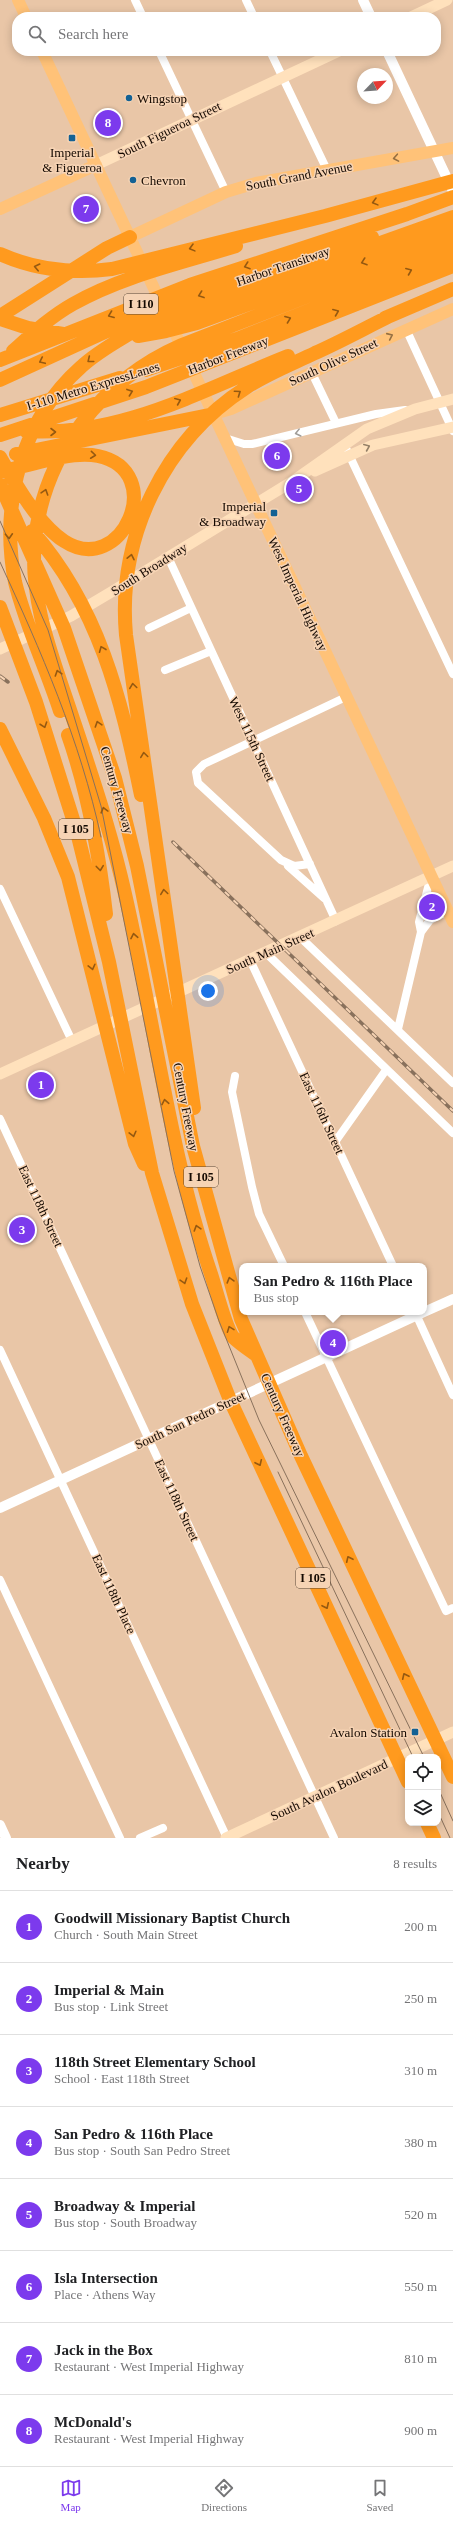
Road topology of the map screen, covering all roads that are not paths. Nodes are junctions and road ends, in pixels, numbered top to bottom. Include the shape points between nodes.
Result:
1 (18, 0) edge
2 (135, 0) edge
3 (246, 0) edge
4 (363, 0) edge
5 (447, 0) edge
6 (24, 12) edge
7 (141, 12) edge
8 (252, 12) edge
9 (369, 12) edge
10 (422, 12) edge
11 (44, 56) edge
12 (161, 56) edge
13 (272, 56) edge
14 (328, 56) edge
15 (389, 56) edge
16 (282, 76) junction
17 (191, 120) junction
18 (453, 148) edge
19 (435, 152) junction
20 (96, 165) junction
21 (327, 170) junction
22 (453, 181) edge
23 (453, 190) edge
24 (226, 192) junction
25 (453, 197) edge
26 (0, 209) edge
27 (453, 212) edge
28 (325, 216) junction
29 (453, 217) edge
30 (453, 229) edge
31 (453, 242) edge
32 (132, 243) junction
33 (0, 254) edge
34 (453, 254) edge
35 (403, 260) junction
36 (453, 266) edge
37 (453, 289) edge
38 (453, 309) edge
39 (394, 314) junction
40 (0, 318) edge
41 (0, 328) edge
42 (406, 329) junction
43 (0, 360) edge
44 (0, 366) edge
45 (312, 371) junction
46 (0, 380) edge
47 (453, 399) edge
48 (441, 403) junction
49 (415, 409) junction
50 (214, 414) junction
51 (0, 416) edge
52 (336, 424) junction
53 (0, 427) edge
54 (452, 429) edge
55 (0, 435) edge
56 (225, 438) junction
57 (344, 444) junction
58 (349, 455) junction
59 (0, 457) edge
60 (0, 472) edge
61 (293, 481) junction
62 (0, 484) edge
63 (0, 501) edge
64 (255, 505) junction
65 (168, 558) junction
66 (191, 608) junction
67 (2, 613) edge
68 (149, 628) dead end
69 (0, 649) edge
70 (211, 651) junction
71 (165, 670) dead end
72 (453, 674) edge
73 (346, 697) junction
74 (133, 725) junction
75 (0, 729) edge
76 (253, 741) junction
77 (0, 748) edge
78 (281, 860) junction
79 (310, 864) junction
80 (453, 866) edge
81 (431, 876) junction
82 (0, 889) edge
83 (327, 901) junction
84 (450, 917) edge
85 (336, 921) junction
86 (421, 932) junction
87 (300, 937) junction
88 (86, 942) junction
89 (266, 953) junction
90 (250, 960) junction
91 (114, 986) junction
92 (177, 1026) junction
93 (398, 1029) junction
94 (72, 1041) junction
95 (386, 1070) junction
96 (0, 1074) edge
97 (235, 1076) dead end
98 (453, 1083) edge
99 (0, 1119) edge
100 (453, 1133) edge
101 (335, 1142) junction
102 (158, 1197) junction
103 (283, 1263) edge
104 (392, 1263) edge
105 (453, 1299) edge
106 (427, 1310) edge
107 (239, 1312) edge
108 (240, 1315) edge
109 (306, 1315) edge
110 (416, 1315) edge
111 (421, 1315) edge
112 (0, 1350) edge
113 (257, 1356) junction
114 (326, 1358) junction
115 (453, 1395) edge
116 (149, 1439) junction
117 (60, 1479) junction
118 (0, 1508) edge
119 (0, 1580) edge
120 (449, 1610) edge
121 (453, 1732) edge
122 (451, 1772) edge
123 (405, 1776) edge
124 (314, 1796) junction
125 (0, 1825) edge
126 (428, 1826) edge
127 (163, 1828) dead end
128 (6, 1838) edge
129 (120, 1838) edge
130 (140, 1838) edge
131 (227, 1838) edge
132 (334, 1838) edge
133 (434, 1838) edge

1 - 6 main road
2 - 7 street
3 - 8 street
4 - 9 street
5 - 10 main road
11 - 20 main road, West Imperial Highway
12 - 17 street
13 - 16 street
14 - 16 main road, South Figueroa Street
15 - 19 street
16 - 17 main road, South Figueroa Street
16 - 21 street
17 - 20 main road, South Figueroa Street
17 - 24 street
18 - 19 main road, South Grand Avenue
19 -> 21 main road, South Grand Avenue
19 - 23 street
20 - 26 main road, South Figueroa Street
20 - 32 main road, West Imperial Highway
21 - 24 main road, South Grand Avenue via 256,183
22 -> 28 highway
24 - 32 main road, South Grand Avenue
25 -> 43 highway, I 110 via 190,285
27 -> 46 highway, Harbor Transitway via 264,273 116,327
28 -> 33 highway via 97,271 53,270 25,264
28 - 44 highway via 114,285 74,304 35,331
29 -> 91 highway via 134,331 97,354 63,385 36,422 16,473 9,516 12,566 20,600 71,743 88,807 99,860
30 -> 40 highway via 232,311 166,331 125,337 90,337 50,332
31 - 35 highway
32 - 40 highway via 107,248
32 - 50 main road, West Imperial Highway
51 -> 34 highway, I-110 Metro ExpressLanes via 186,357
35 - 41 highway via 193,333 154,341 120,345 75,344 40,339
113 -> 35 highway via 232,1336 187,1195 166,1107 128,906 115,854 102,805 38,606 34,559 38,517 52,472 70,438 94,407 131,373 182,345
55 -> 36 highway, Harbor Freeway via 146,387
37 - 39 highway
38 - 42 main road, South Olive Street
53 -> 39 highway via 60,432 124,422
74 -> 39 highway via 126,635 126,584 138,527 162,475 202,423 247,387
45 -> 42 main road, South Olive Street
42 - 48 street
45 - 50 main road, South Olive Street via 231,409
45 - 52 street
47 - 48 main road, South Broadway
48 - 49 main road, South Broadway
48 - 54 street
49 - 52 street via 376,414
49 - 57 main road, South Broadway via 367,429
50 - 56 main road, West Imperial Highway
50 - 59 highway
52 -> 56 street via 252,444
58 -> 54 main road, South Broadway via 372,445
56 - 64 main road, West Imperial Highway
57 - 58 street
57 - 61 main road, South Broadway
58 - 61 main road, South Broadway
58 - 72 street
60 -> 59 highway via 85,455 104,457 117,465 127,476 133,489 131,517 124,530 113,540 100,546 86,547 67,543 51,530
61 - 64 main road, South Broadway
92 -> 62 highway, Century Freeway / I 105 via 158,965 128,825 107,752 75,657
74 -> 63 highway via 103,650 74,592 48,551
64 - 65 main road, South Broadway
64 - 73 main road, West Imperial Highway
65 - 66 street, West 115th Street
65 - 69 main road, South Broadway via 71,616
66 - 68 street
66 - 70 street, West 115th Street
67 -> 91 highway, I 105 via 27,675 77,832
70 - 71 street
70 - 76 street, West 115th Street
73 - 76 street
73 - 81 main road, West Imperial Highway
92 -> 74 highway via 173,958 159,863
75 - 88 highway via 56,846
76 - 78 street via 204,764 196,772 198,783
76 - 79 street, West 115th Street
77 - 88 highway via 53,856
78 - 79 street via 294,866
78 - 83 street
79 - 83 street, West 115th Street
80 - 81 main road, South Main Street
81 - 84 main road, West Imperial Highway
81 - 85 main road, South Main Street
81 - 86 street via 419,922
82 - 94 street
83 - 85 street, West 115th Street
84 - 86 street via 430,920
85 - 87 main road, South Main Street
86 - 93 street
87 - 89 main road, South Main Street
87 - 93 street
88 -> 102 highway via 135,1144
89 - 90 main road, South Main Street
89 - 95 street
90 - 94 main road, South Main Street
90 - 101 street, East 116th Street
91 - 102 highway, I 105
107 -> 92 highway, Century Freeway / I 105 via 193,1146
93 - 98 street
94 - 96 main road, South Main Street
95 - 100 street
95 - 101 street
97 - 103 street via 232,1092 252,1187 259,1214
99 - 116 street, East 118th Street
101 - 104 street, East 116th Street
102 -> 123 highway, I 105 via 185,1283 218,1372
105 - 106 street, South San Pedro Street
113 -> 108 highway, Century Freeway / I 105
109 - 114 street
110 - 114 street, South San Pedro Street
111 - 115 street
112 - 117 street, East 118th Place
122 -> 113 highway, Century Freeway / I 105
114 - 116 street, South San Pedro Street
114 - 120 street
116 - 117 street, South San Pedro Street
116 - 124 street, East 118th Street
117 - 118 street, South San Pedro Street
117 - 131 street, East 118th Place
119 - 129 street
121 - 124 main road, South Avalon Boulevard
124 - 131 main road, South Avalon Boulevard
124 - 132 street, East 118th Street
125 - 128 street
126 - 133 highway
127 - 130 street

